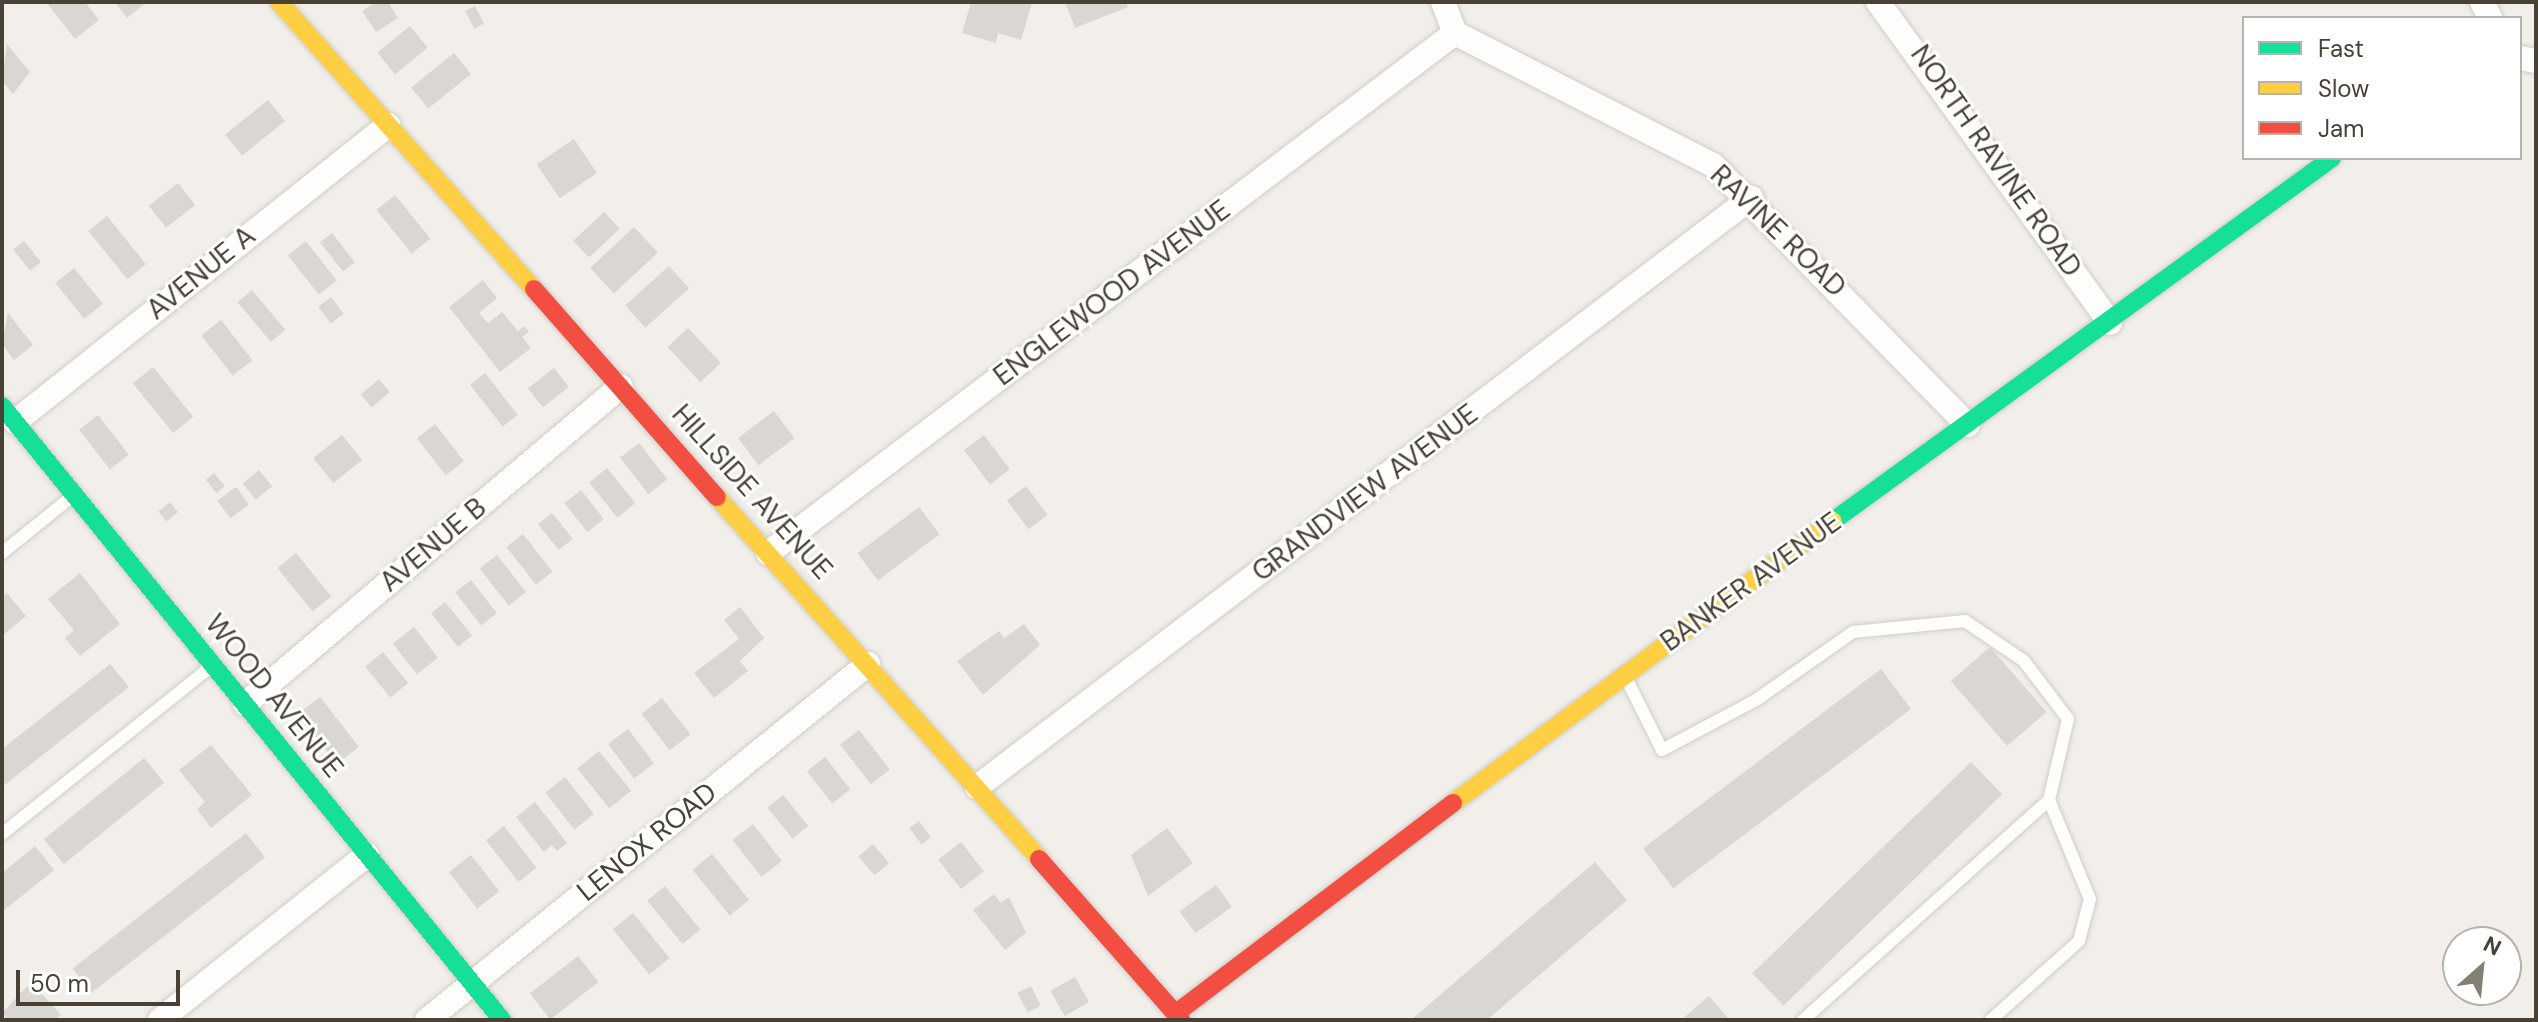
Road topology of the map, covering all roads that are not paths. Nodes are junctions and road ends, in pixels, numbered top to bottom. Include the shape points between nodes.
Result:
1 (279, 2) edge
2 (1443, 2) edge
3 (1878, 2) edge
4 (1455, 33) junction
5 (388, 125) junction
6 (2329, 160) edge
7 (1751, 198) junction
8 (2110, 323) junction
9 (621, 386) junction
10 (8, 414) edge
11 (1968, 425) junction
12 (74, 495) junction
13 (2, 553) edge
14 (768, 553) junction
15 (868, 664) junction
16 (213, 665) junction
17 (1624, 673) junction
18 (245, 704) junction
19 (977, 787) junction
20 (2049, 800) junction
21 (2, 834) edge
22 (367, 855) junction
23 (472, 984) junction
24 (1178, 1017) edge
25 (160, 1020) edge
26 (427, 1020) edge
27 (502, 1020) edge
28 (1803, 1020) edge
29 (1991, 1020) edge

1 - 5 street, HILLSIDE AVENUE
2 - 4 street
3 - 8 street, NORTH RAVINE ROAD
4 - 7 street, RAVINE ROAD via 1713,165
4 - 14 street, ENGLEWOOD AVENUE
5 - 9 street, HILLSIDE AVENUE
5 - 10 street, AVENUE A
6 - 8 street, BANKER AVENUE
7 - 11 street, RAVINE ROAD
7 - 19 street, GRANDVIEW AVENUE
8 - 11 street, BANKER AVENUE
9 - 14 street, HILLSIDE AVENUE
9 - 18 street, AVENUE B
10 - 12 street, WOOD AVENUE
11 - 17 street, BANKER AVENUE
12 - 13 lane
12 - 16 street, WOOD AVENUE
14 - 15 street, HILLSIDE AVENUE
15 - 19 street, HILLSIDE AVENUE
15 - 23 street, LENOX ROAD
16 - 18 street, WOOD AVENUE
16 - 21 lane
17 - 20 lane via 1662,750 1756,700 1853,632 1965,621 2024,661 2068,719
17 - 24 street, BANKER AVENUE
18 - 22 street, WOOD AVENUE
19 - 24 street, HILLSIDE AVENUE
20 - 28 lane
20 - 29 lane via 2090,899 2079,941
22 - 23 street, WOOD AVENUE
22 - 25 street
23 - 26 street, LENOX ROAD
23 - 27 street, WOOD AVENUE

